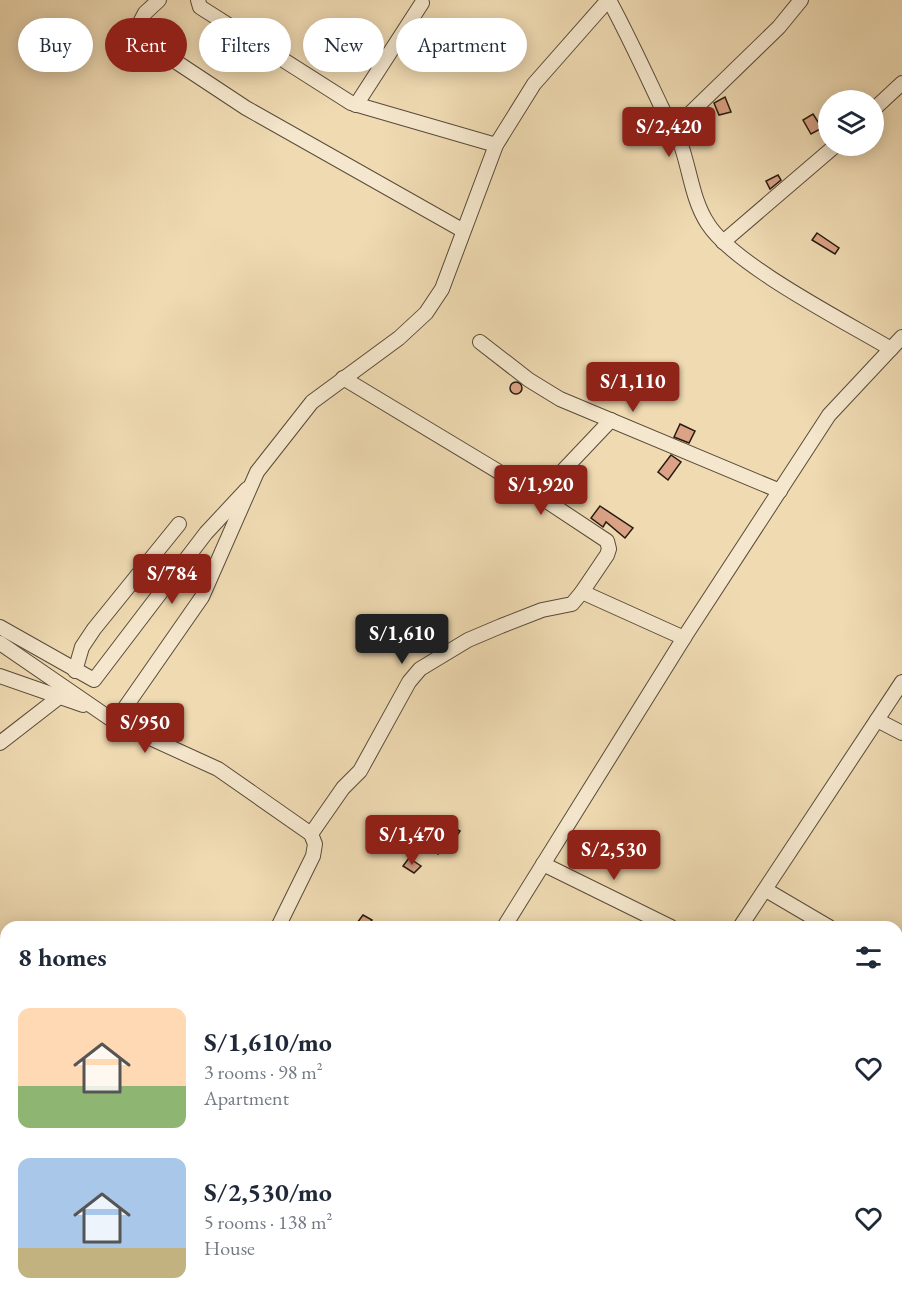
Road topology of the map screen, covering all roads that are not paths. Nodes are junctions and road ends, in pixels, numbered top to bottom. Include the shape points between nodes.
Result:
1 (159, 0) edge
2 (198, 0) edge
3 (609, 0) edge
4 (801, 0) edge
5 (422, 3) dead end
6 (902, 83) edge
7 (884, 100) edge
8 (356, 105) junction
9 (675, 128) junction
10 (496, 144) junction
11 (824, 156) edge
12 (462, 230) junction
13 (723, 242) junction
14 (902, 338) edge
15 (480, 342) dead end
16 (891, 349) junction
17 (343, 378) junction
18 (611, 420) junction
19 (251, 486) junction
20 (780, 491) junction
21 (539, 496) junction
22 (179, 524) dead end
23 (582, 592) junction
24 (0, 627) edge
25 (684, 638) junction
26 (0, 643) edge
27 (79, 674) junction
28 (0, 676) edge
29 (902, 682) edge
30 (78, 697) junction
31 (58, 698) junction
32 (91, 707) junction
33 (877, 720) junction
34 (115, 722) junction
35 (902, 733) edge
36 (0, 743) edge
37 (311, 834) junction
38 (543, 864) junction
39 (766, 890) junction
40 (281, 921) edge
41 (508, 921) edge
42 (659, 921) edge
43 (744, 921) edge
44 (819, 921) edge

1 - 12 street via 145,12 134,34 246,108
2 - 8 street via 210,13
3 - 9 street
3 - 10 street via 534,84
4 - 9 street via 779,27
5 - 8 street
6 - 7 street
8 - 10 street
9 - 13 street via 698,203
10 - 12 street
11 - 13 street
12 - 17 street via 442,289 426,313 399,338
13 - 16 street via 771,278
14 - 16 street
15 - 18 street via 545,391
16 - 20 street via 829,415
17 - 19 street via 312,402 257,472
17 - 21 street
18 - 20 street
18 - 21 street
19 - 27 street via 206,533 100,675 94,680
19 - 34 street via 202,597
20 - 25 street
21 - 23 street via 609,545 607,555
22 - 27 street via 82,647
23 - 25 street
23 - 37 street via 572,604 542,610 468,640 420,669 360,771
24 - 27 street
25 - 38 street
26 - 30 street
27 - 30 street
28 - 31 street
29 - 33 street
30 - 32 street
31 - 32 street
31 - 36 street
32 - 34 street
33 - 35 street
33 - 39 street
34 - 37 street via 218,769
37 - 40 street via 315,844 313,856
38 - 41 street
38 - 42 street
39 - 43 street
39 - 44 street

